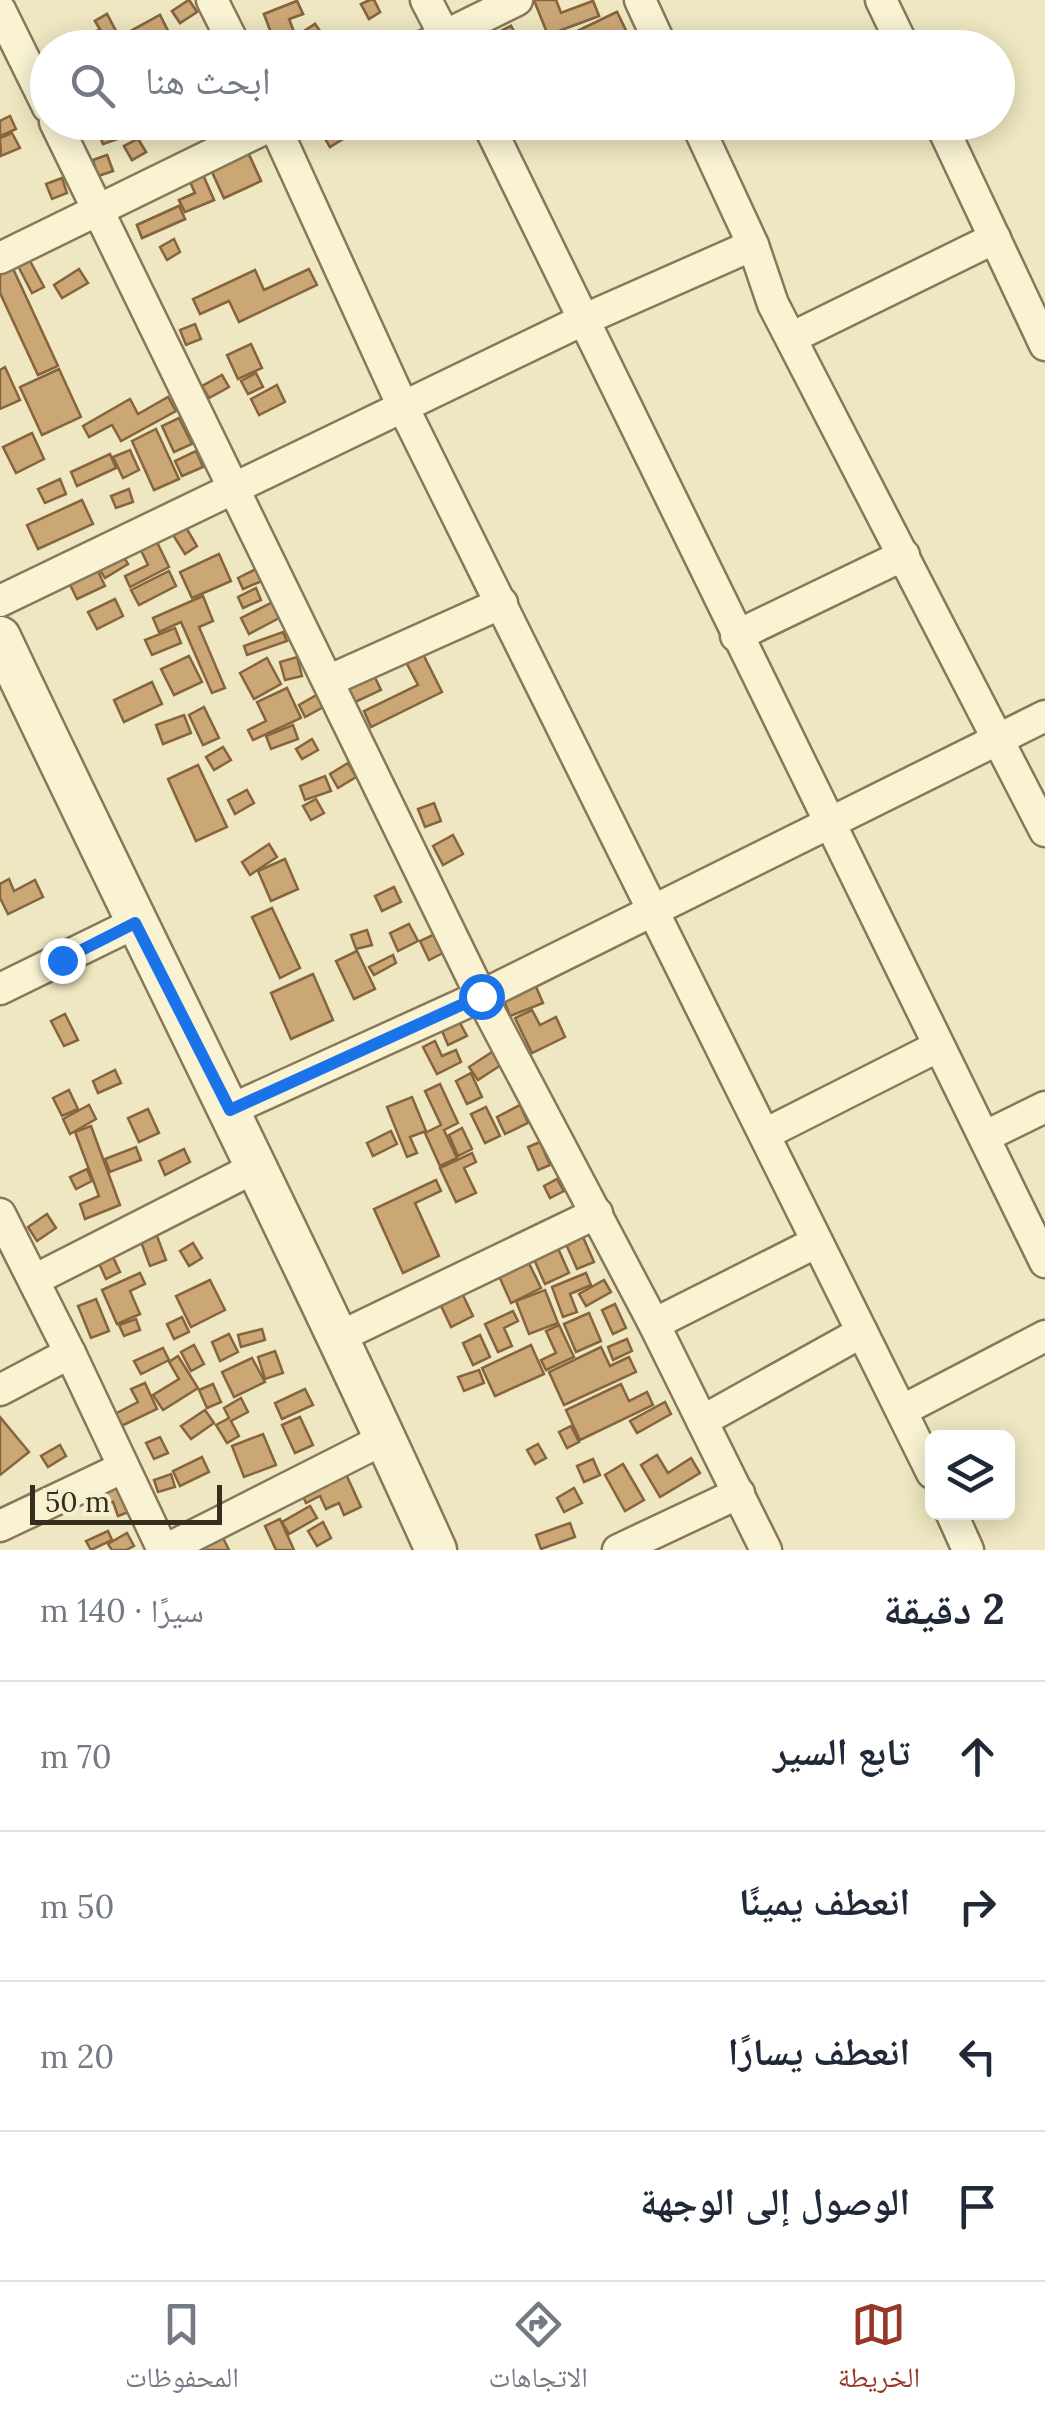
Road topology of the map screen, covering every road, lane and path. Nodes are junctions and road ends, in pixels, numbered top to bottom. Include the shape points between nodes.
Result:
1 (212, 0) edge
2 (426, 0) edge
3 (517, 0) edge
4 (640, 0) edge
5 (881, 0) edge
6 (0, 10) edge
7 (227, 30) edge
8 (434, 30) edge
9 (462, 30) edge
10 (654, 30) edge
11 (895, 30) edge
12 (30, 71) edge
13 (64, 140) edge
14 (240, 140) edge
15 (283, 140) edge
16 (496, 140) edge
17 (704, 140) edge
18 (949, 140) edge
19 (98, 210) junction
20 (995, 238) junction
21 (753, 245) junction
22 (0, 258) edge
23 (1036, 298) edge
24 (583, 320) junction
25 (791, 338) junction
26 (1045, 345) edge
27 (404, 408) junction
28 (235, 490) junction
29 (904, 556) junction
30 (0, 602) edge
31 (502, 604) junction
32 (0, 636) edge
33 (736, 636) junction
34 (328, 682) junction
35 (1045, 716) edge
36 (1000, 740) junction
37 (828, 824) junction
38 (1045, 831) edge
39 (654, 908) junction
40 (135, 923) junction
41 (0, 989) edge
42 (481, 996) junction
43 (937, 1047) junction
44 (1045, 1107) edge
45 (230, 1110) junction
46 (765, 1134) junction
47 (984, 1137) junction
48 (258, 1166) junction
49 (597, 1213) junction
50 (0, 1214) edge
51 (1037, 1228) edge
52 (817, 1242) junction
53 (1045, 1262) edge
54 (34, 1280) junction
55 (654, 1324) junction
56 (862, 1332) junction
57 (1045, 1336) edge
58 (339, 1337) junction
59 (70, 1352) junction
60 (0, 1390) edge
61 (903, 1410) junction
62 (702, 1420) junction
63 (386, 1438) junction
64 (925, 1458) edge
65 (122, 1468) junction
66 (738, 1493) junction
67 (954, 1520) edge
68 (0, 1526) edge
69 (164, 1550) edge
70 (436, 1550) edge
71 (618, 1550) edge
72 (766, 1550) edge
73 (968, 1550) edge

1 - 7 street
2 - 8 street
3 - 9 street
4 - 10 street
5 - 11 street
6 - 12 street
13 - 19 street
14 - 19 street
15 - 27 street
16 - 24 street
17 - 21 street
18 - 20 street
19 - 22 street
19 - 28 street
20 - 23 street
20 - 25 street
21 - 24 street
21 - 25 street
23 - 26 street
24 - 27 street
24 - 33 street
25 - 29 street
27 - 28 street
27 - 31 street
28 - 30 street
28 - 34 street
29 - 33 street
29 - 36 street
31 - 34 street
31 - 39 street
32 - 40 street
33 - 37 street
34 - 42 street
35 - 36 street
36 - 37 street
36 - 38 street
37 - 39 street
37 - 43 street
39 - 42 street
39 - 46 street
40 - 41 street
40 - 45 street
42 - 45 street
42 - 49 street
43 - 46 street
43 - 47 street
44 - 47 street
45 - 48 street
46 - 52 street
47 - 51 street
48 - 54 street
48 - 58 street
49 - 55 street
49 - 58 street
50 - 54 street
51 - 53 street
52 - 55 street
52 - 56 street
54 - 59 street
55 - 62 street
56 - 61 street
56 - 62 street
57 - 61 street
58 - 63 street
59 - 60 street
59 - 65 street
61 - 64 street
62 - 66 street
63 - 69 street
63 - 70 street
65 - 68 street
65 - 69 street
66 - 71 street
66 - 72 street
67 - 73 street

